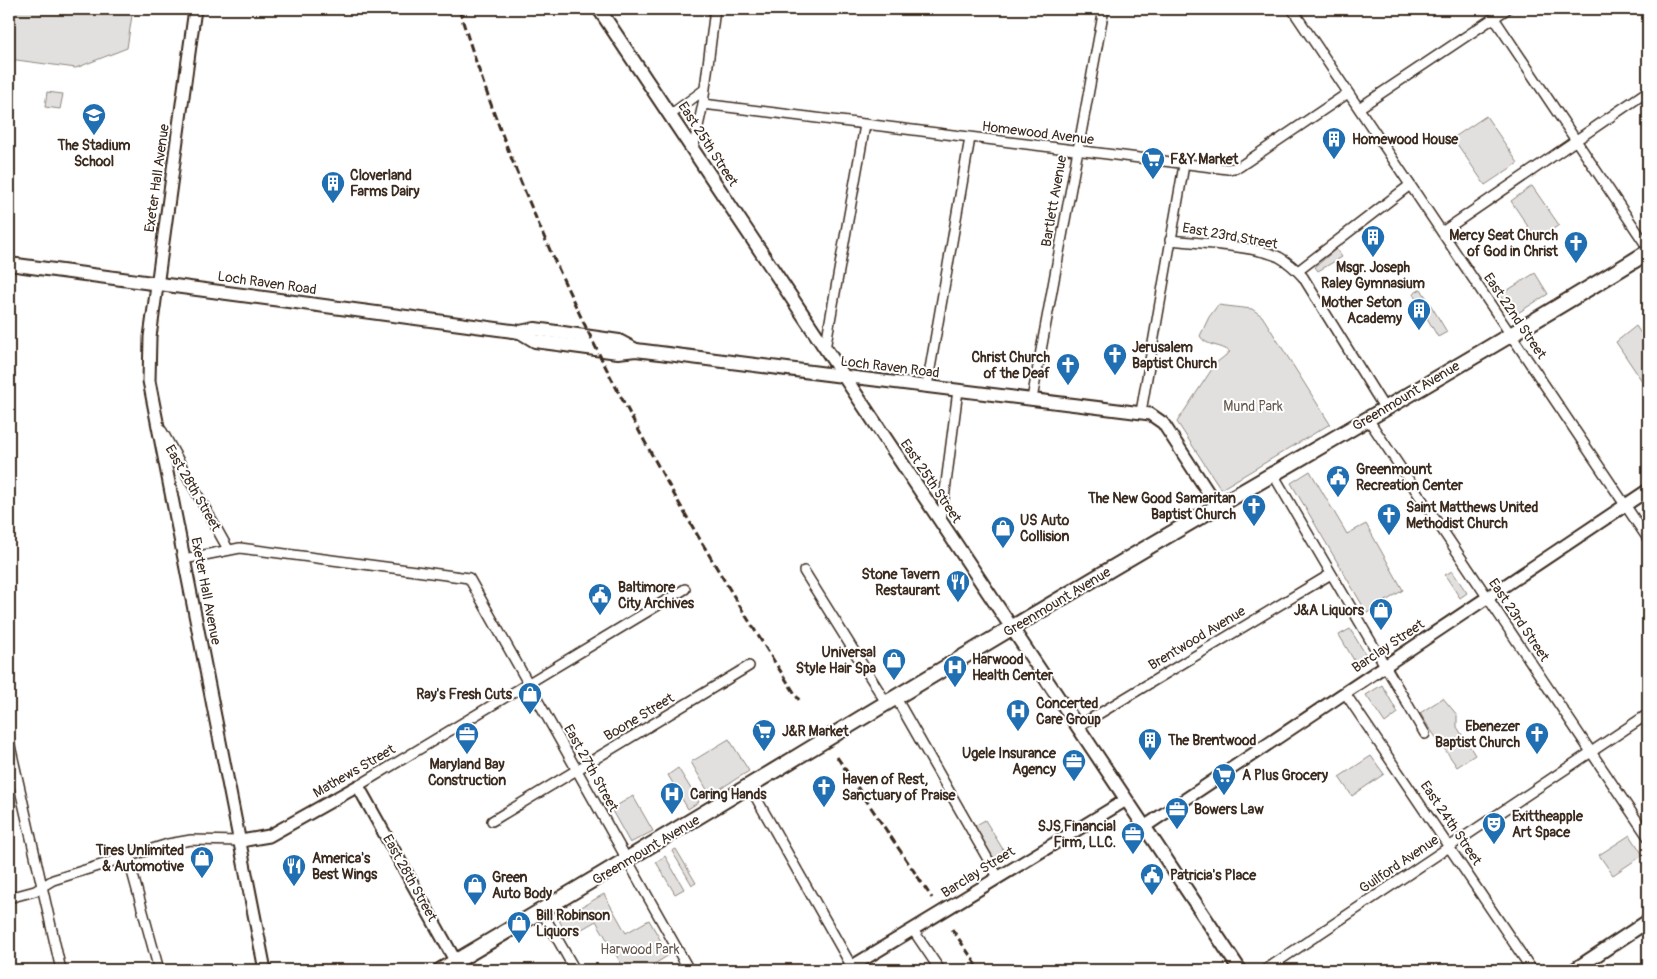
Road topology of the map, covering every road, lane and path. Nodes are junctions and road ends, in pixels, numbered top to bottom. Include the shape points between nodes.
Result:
1 (195, 9) edge
2 (599, 9) edge
3 (715, 9) edge
4 (1104, 9) edge
5 (1292, 9) edge
6 (1507, 9) edge
7 (1494, 18) junction
8 (704, 90) junction
9 (1648, 91) edge
10 (1348, 93) junction
11 (702, 104) junction
12 (1359, 108) junction
13 (670, 115) junction
14 (865, 125) junction
15 (970, 138) junction
16 (1576, 140) junction
17 (693, 149) junction
18 (1077, 152) junction
19 (1184, 165) junction
20 (1410, 185) junction
21 (1442, 232) junction
22 (1170, 240) junction
23 (1648, 248) edge
24 (1648, 252) edge
25 (9, 264) edge
26 (1298, 271) junction
27 (158, 283) junction
28 (1511, 334) junction
29 (825, 349) junction
30 (843, 376) junction
31 (927, 386) junction
32 (958, 390) junction
33 (1032, 399) junction
34 (1385, 409) junction
35 (1141, 412) junction
36 (1368, 419) junction
37 (159, 426) junction
38 (1273, 474) junction
39 (1648, 490) edge
40 (1625, 505) junction
41 (1217, 506) junction
42 (941, 522) junction
43 (1648, 539) edge
44 (228, 549) junction
45 (184, 559) junction
46 (804, 571) dead end
47 (1331, 574) junction
48 (685, 589) dead end
49 (1488, 597) junction
50 (1012, 629) junction
51 (749, 666) dead end
52 (1385, 666) junction
53 (529, 685) junction
54 (1345, 693) junction
55 (892, 701) junction
56 (1648, 714) edge
57 (1077, 727) junction
58 (1425, 734) dead end
59 (9, 741) edge
60 (1591, 752) junction
61 (576, 771) junction
62 (358, 786) junction
63 (750, 787) junction
64 (1126, 800) junction
65 (492, 821) dead end
66 (1144, 827) junction
67 (1648, 837) edge
68 (241, 841) junction
69 (1450, 847) junction
70 (128, 857) junction
71 (628, 861) junction
72 (998, 877) junction
73 (42, 885) junction
74 (9, 898) edge
75 (542, 912) junction
76 (1648, 921) edge
77 (913, 930) junction
78 (459, 966) edge
79 (849, 969) edge
80 (61, 970) edge
81 (158, 970) edge
82 (265, 970) edge
83 (441, 970) edge
84 (575, 970) edge
85 (689, 970) edge
86 (940, 970) edge
87 (1240, 970) edge
88 (1265, 970) edge
89 (1532, 970) edge
90 (1574, 970) edge

1 - 27 street, Exeter Hall Avenue
2 - 13 main road, East 25th Street
3 - 8 street
4 - 18 street, Bartlett Avenue
5 - 10 street, East 22nd Street
6 - 7 street
7 - 12 street
7 - 16 street
8 - 11 street
8 - 13 street
9 - 16 street
10 - 12 street, East 22nd Street
10 - 19 street, Homewood Avenue via 1238,167
11 - 14 street, Homewood Avenue
11 - 17 street
12 - 20 street, East 22nd Street
13 - 17 main road, East 25th Street
14 - 15 street, Homewood Avenue
14 - 29 street
15 - 18 street, Homewood Avenue
15 - 31 street
16 - 21 street
16 - 23 street
17 - 29 main road, East 25th Street
18 - 19 street, Homewood Avenue
18 - 33 street, Bartlett Avenue
19 - 22 street
20 - 21 street, East 22nd Street
20 - 26 street
21 - 28 street, East 22nd Street
22 - 26 street, East 23rd Street via 1273,255
22 - 35 street
24 - 28 main road, Greenmount Avenue
25 - 27 main road, Loch Raven Road
26 - 34 street, East 23rd Street
27 - 30 main road, Loch Raven Road via 520,332 535,329 619,341 636,350
27 - 37 street, Exeter Hall Avenue via 147,362 148,381
28 - 34 main road, Greenmount Avenue
28 - 40 street, East 22nd Street
29 - 30 main road, East 25th Street
30 - 31 street, Loch Raven Road
30 - 42 main road, East 25th Street
31 - 32 street, Loch Raven Road
32 - 33 street, Loch Raven Road
32 - 42 street
33 - 35 street, Loch Raven Road
34 - 36 main road, Greenmount Avenue
35 - 41 street via 1156,416 1163,423
36 - 38 main road, Greenmount Avenue
36 - 49 street, East 23rd Street
37 - 44 street, East 28th Street
37 - 45 street, Exeter Hall Avenue
38 - 41 main road, Greenmount Avenue
38 - 47 street
39 - 40 street, Barclay Street
40 - 43 street, East 22nd Street
40 - 49 street, Barclay Street
41 - 50 main road, Greenmount Avenue
42 - 50 main road, East 25th Street
44 - 45 street
44 - 53 street, East 27th Street via 469,578
45 - 68 street, Exeter Hall Avenue
46 - 55 street
47 - 52 street
47 - 57 street, Brentwood Avenue
48 - 53 street, Mathews Street
49 - 52 street, Barclay Street
49 - 60 street, East 23rd Street
50 - 55 main road, Greenmount Avenue
50 - 57 main road, East 25th Street
51 - 61 street, Boone Street
52 - 54 street, Barclay Street
52 - 58 street
53 - 61 street, East 27th Street
53 - 62 street, Mathews Street
54 - 66 street, Barclay Street
54 - 69 street, East 24th Street
55 - 63 main road, Greenmount Avenue
55 - 72 street
56 - 60 street, Guilford Avenue
57 - 64 main road, East 25th Street
59 - 73 street
60 - 67 street, East 23rd Street
60 - 69 street, Guilford Avenue
61 - 65 street, Boone Street
61 - 71 street, East 27th Street
62 - 68 street, Mathews Street via 269,836
62 - 78 street, East 28th Street
63 - 71 main road, Greenmount Avenue
63 - 79 street
64 - 66 main road, East 25th Street
64 - 72 street, Barclay Street
66 - 87 main road, East 25th Street
68 - 70 street, Mathews Street via 182,841
68 - 82 street, Exeter Hall Avenue
69 - 88 street, Guilford Avenue
69 - 89 street, East 24th Street
70 - 73 street, Mathews Street
70 - 81 street
71 - 75 main road, Greenmount Avenue
71 - 85 street, East 27th Street
72 - 77 street, Barclay Street
73 - 74 street, Mathews Street via 35,891
73 - 80 street
75 - 78 main road, Greenmount Avenue
75 - 84 street
76 - 90 main road
77 - 79 street, Barclay Street
77 - 86 street
78 - 83 main road, Greenmount Avenue

